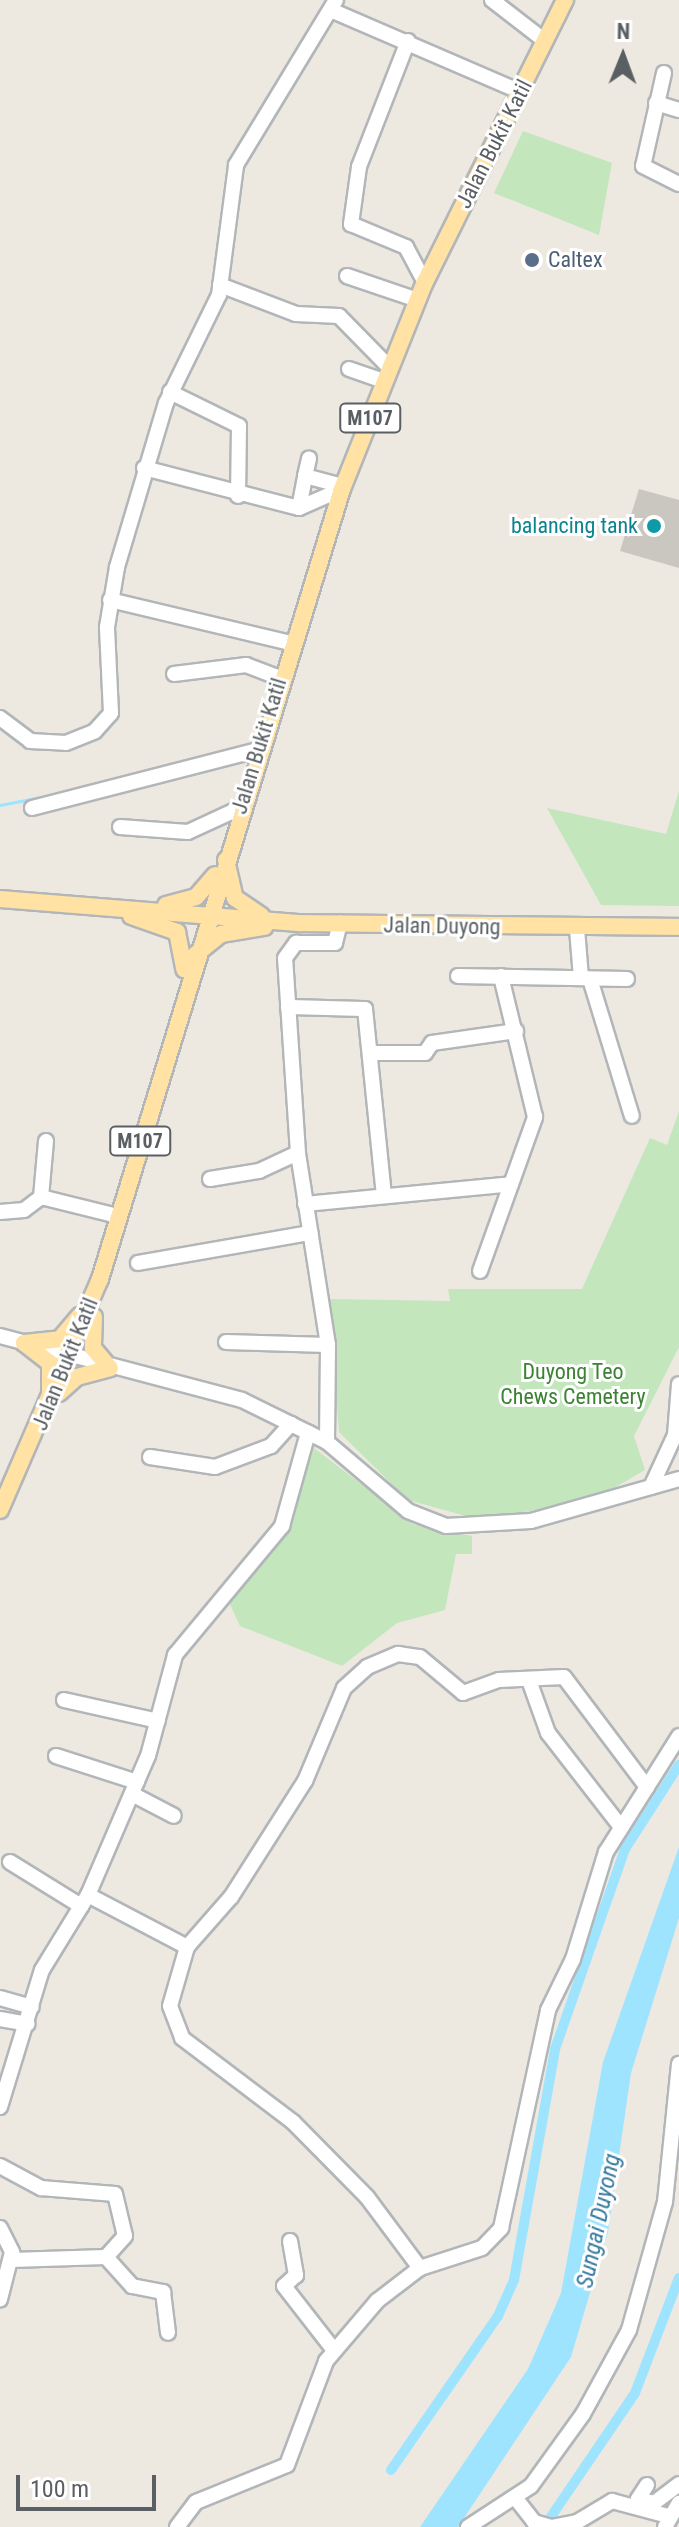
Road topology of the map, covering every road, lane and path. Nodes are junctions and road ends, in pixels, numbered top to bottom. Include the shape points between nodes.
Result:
1 (492, 0) edge
2 (565, 0) edge
3 (334, 5) edge
4 (408, 41) junction
5 (545, 41) junction
6 (664, 73) dead end
7 (521, 92) junction
8 (656, 103) junction
9 (679, 110) edge
10 (679, 184) edge
11 (347, 276) dead end
12 (425, 282) junction
13 (220, 285) junction
14 (418, 300) junction
15 (349, 369) dead end
16 (386, 374) junction
17 (170, 392) junction
18 (309, 458) dead end
19 (144, 468) junction
20 (305, 476) junction
21 (343, 487) junction
22 (238, 496) junction
23 (299, 508) junction
24 (110, 600) junction
25 (290, 643) junction
26 (174, 674) dead end
27 (280, 678) junction
28 (0, 718) edge
29 (258, 750) junction
30 (32, 808) dead end
31 (240, 808) junction
32 (120, 827) dead end
33 (226, 856) junction
34 (0, 899) edge
35 (89, 905) junction
36 (206, 916) junction
37 (274, 921) junction
38 (301, 923) junction
39 (340, 923) junction
40 (679, 927) edge
41 (577, 929) junction
42 (194, 955) junction
43 (458, 976) dead end
44 (501, 976) junction
45 (586, 978) junction
46 (627, 979) dead end
47 (179, 1002) junction
48 (288, 1007) junction
49 (516, 1031) junction
50 (372, 1053) junction
51 (632, 1116) dead end
52 (46, 1141) dead end
53 (298, 1153) junction
54 (210, 1179) dead end
55 (511, 1184) junction
56 (384, 1196) junction
57 (41, 1197) junction
58 (305, 1204) junction
59 (0, 1212) edge
60 (118, 1216) junction
61 (310, 1233) junction
62 (138, 1263) dead end
63 (480, 1271) dead end
64 (100, 1279) junction
65 (0, 1336) edge
66 (226, 1342) dead end
67 (24, 1343) junction
68 (328, 1345) junction
69 (71, 1359) junction
70 (110, 1368) junction
71 (679, 1384) edge
72 (53, 1400) junction
73 (44, 1420) junction
74 (291, 1424) junction
75 (308, 1433) junction
76 (327, 1442) junction
77 (150, 1457) dead end
78 (673, 1464) edge
79 (679, 1479) edge
80 (651, 1487) junction
81 (0, 1510) edge
82 (530, 1683) junction
83 (64, 1700) dead end
84 (158, 1721) junction
85 (679, 1736) edge
86 (56, 1756) dead end
87 (647, 1787) junction
88 (135, 1788) junction
89 (174, 1816) dead end
90 (621, 1827) junction
91 (10, 1862) dead end
92 (84, 1900) junction
93 (187, 1947) junction
94 (0, 1998) edge
95 (32, 2007) junction
96 (0, 2019) edge
97 (28, 2024) junction
98 (679, 2064) edge
99 (0, 2107) edge
100 (0, 2166) edge
101 (0, 2228) edge
102 (290, 2241) dead end
103 (106, 2257) junction
104 (11, 2260) junction
105 (420, 2268) junction
106 (0, 2299) edge
107 (168, 2333) dead end
108 (333, 2349) junction
109 (679, 2484) edge
110 (647, 2485) dead end
111 (517, 2500) junction
112 (679, 2503) edge
113 (666, 2521) edge
114 (177, 2527) edge
115 (468, 2527) edge

1 - 5 street
2 - 5 main road, Jalan Bukit Katil / M107
3 - 4 street
3 - 13 street via 236,165
4 - 7 street
4 - 12 street via 359,167 351,224 414,253
5 - 7 main road, Jalan Bukit Katil / M107
6 - 8 street
7 - 12 main road, Jalan Bukit Katil / M107
8 - 9 street
8 - 10 street via 643,166
11 - 14 street
12 - 14 main road, Jalan Bukit Katil / M107
13 - 16 street via 296,314 339,316
13 - 17 street
14 - 16 main road, Jalan Bukit Katil / M107
15 - 16 street
16 - 21 main road, Jalan Bukit Katil / M107
17 - 19 street
17 - 22 street via 239,426
18 - 20 street
19 - 22 street
19 - 24 street
20 - 21 street
20 - 23 street
21 - 23 street
21 - 25 main road, Jalan Bukit Katil / M107
22 - 23 street
24 - 25 street
24 - 28 street via 114,687 105,722 82,738 49,743 30,741
25 - 27 main road, Jalan Bukit Katil / M107
26 - 27 street via 246,665
27 - 29 main road, Jalan Bukit Katil / M107
29 - 30 street
29 - 31 main road, Jalan Bukit Katil / M107
31 - 32 street via 188,832
31 - 33 main road, Jalan Bukit Katil / M107
33 - 35 main road via 187,902
33 - 36 main road, Jalan Bukit Katil / M107
33 - 37 main road via 235,898
34 - 35 main road
35 - 36 main road, Jalan Duyong
35 - 47 main road via 177,932 186,956
36 - 37 main road, Jalan Duyong
36 - 42 main road, Jalan Bukit Katil / M107
37 - 38 main road, Jalan Duyong
38 - 39 main road, Jalan Duyong
38 - 42 main road via 221,934
39 - 41 main road, Jalan Duyong
39 - 48 street via 335,943 289,946
40 - 41 main road, Jalan Duyong
41 - 45 street
42 - 47 main road, Jalan Bukit Katil / M107
43 - 44 street
44 - 45 street
44 - 49 street
45 - 46 street
45 - 51 street
47 - 60 main road, Jalan Bukit Katil / M107
48 - 50 street via 360,1005 368,1016
48 - 53 street
49 - 50 street via 432,1043 425,1053
49 - 55 street via 535,1117
50 - 56 street
52 - 57 street
53 - 54 street via 259,1171
53 - 58 street
55 - 56 street
55 - 63 street
56 - 58 street
57 - 59 street via 24,1210
57 - 60 street
58 - 61 street
60 - 64 main road, Jalan Bukit Katil / M107
61 - 62 street
61 - 68 street
64 - 67 main road via 71,1331
64 - 69 main road, Jalan Bukit Katil / M107
64 - 70 main road via 90,1337
65 - 67 street
66 - 68 street
67 - 69 street
67 - 73 main road via 53,1374
68 - 76 street
69 - 70 street
69 - 72 main road, Jalan Bukit Katil / M107
70 - 72 main road via 70,1381
70 - 74 street via 242,1400
71 - 78 street
72 - 73 main road, Jalan Bukit Katil / M107
73 - 81 main road, Jalan Bukit Katil / M107
74 - 75 street
74 - 77 street via 271,1446 215,1467
75 - 76 street
75 - 84 street via 282,1526 183,1640
76 - 80 street via 408,1511 446,1526 531,1521
78 - 80 street
79 - 80 street
82 - 87 street via 550,1675 569,1681
82 - 90 street via 548,1733
82 - 93 street via 499,1680 463,1693 408,1654 354,1676 337,1699 305,1781 231,1897
83 - 84 street
84 - 88 street
85 - 87 street
86 - 88 street
87 - 90 street
88 - 89 street
88 - 92 street
90 - 105 street via 548,2010 501,2228 482,2248
91 - 92 street
92 - 93 street
92 - 95 street via 42,1970
93 - 105 street via 170,2006 182,2038 293,2122 367,2197
94 - 95 street
95 - 97 street
96 - 97 street
97 - 99 street
98 - 111 street via 665,2202 629,2330 583,2414
100 - 103 street via 41,2188 115,2194 125,2236
101 - 104 street
102 - 108 street via 296,2275 284,2286
103 - 104 street
103 - 107 street via 136,2288 163,2292
104 - 106 street
105 - 108 street via 377,2301
108 - 114 street via 287,2465 191,2505
109 - 110 street via 654,2503 638,2499
111 - 113 street via 534,2522 551,2527 577,2522 612,2501
111 - 115 street
112 - 113 street

